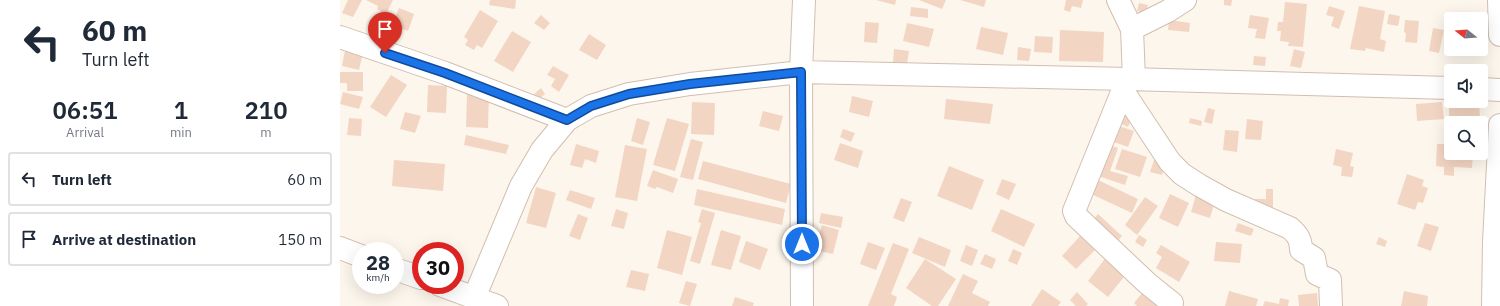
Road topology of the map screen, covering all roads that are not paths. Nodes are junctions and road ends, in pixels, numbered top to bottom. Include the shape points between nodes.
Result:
1 (804, 0) edge
2 (1118, 0) edge
3 (1185, 0) edge
4 (1499, 0) edge
5 (1132, 29) junction
6 (1500, 35) edge
7 (340, 37) edge
8 (801, 72) junction
9 (1128, 83) junction
10 (1444, 88) edge
11 (1488, 89) edge
12 (1500, 90) edge
13 (567, 120) junction
14 (1500, 125) edge
15 (340, 248) edge
16 (352, 253) edge
17 (464, 294) edge
18 (474, 298) junction
19 (1172, 303) dead end
20 (497, 306) edge
21 (802, 306) edge
22 (1331, 306) edge
23 (1493, 306) edge

1 - 8 street
2 - 5 street
3 - 5 street
4 - 6 street
5 - 9 street
7 - 13 street via 445,73
8 - 9 street
8 - 13 street via 690,84 629,94 591,106
8 - 21 street
9 - 10 street
9 - 19 street via 1074,211 1076,216 1147,283
9 - 22 street via 1170,162 1182,174 1226,200 1290,228 1298,235 1301,250 1314,258 1318,274 1330,280
11 - 12 street
13 - 18 street via 542,150 521,186
14 - 23 street
15 - 16 street
17 - 18 street
18 - 20 street

